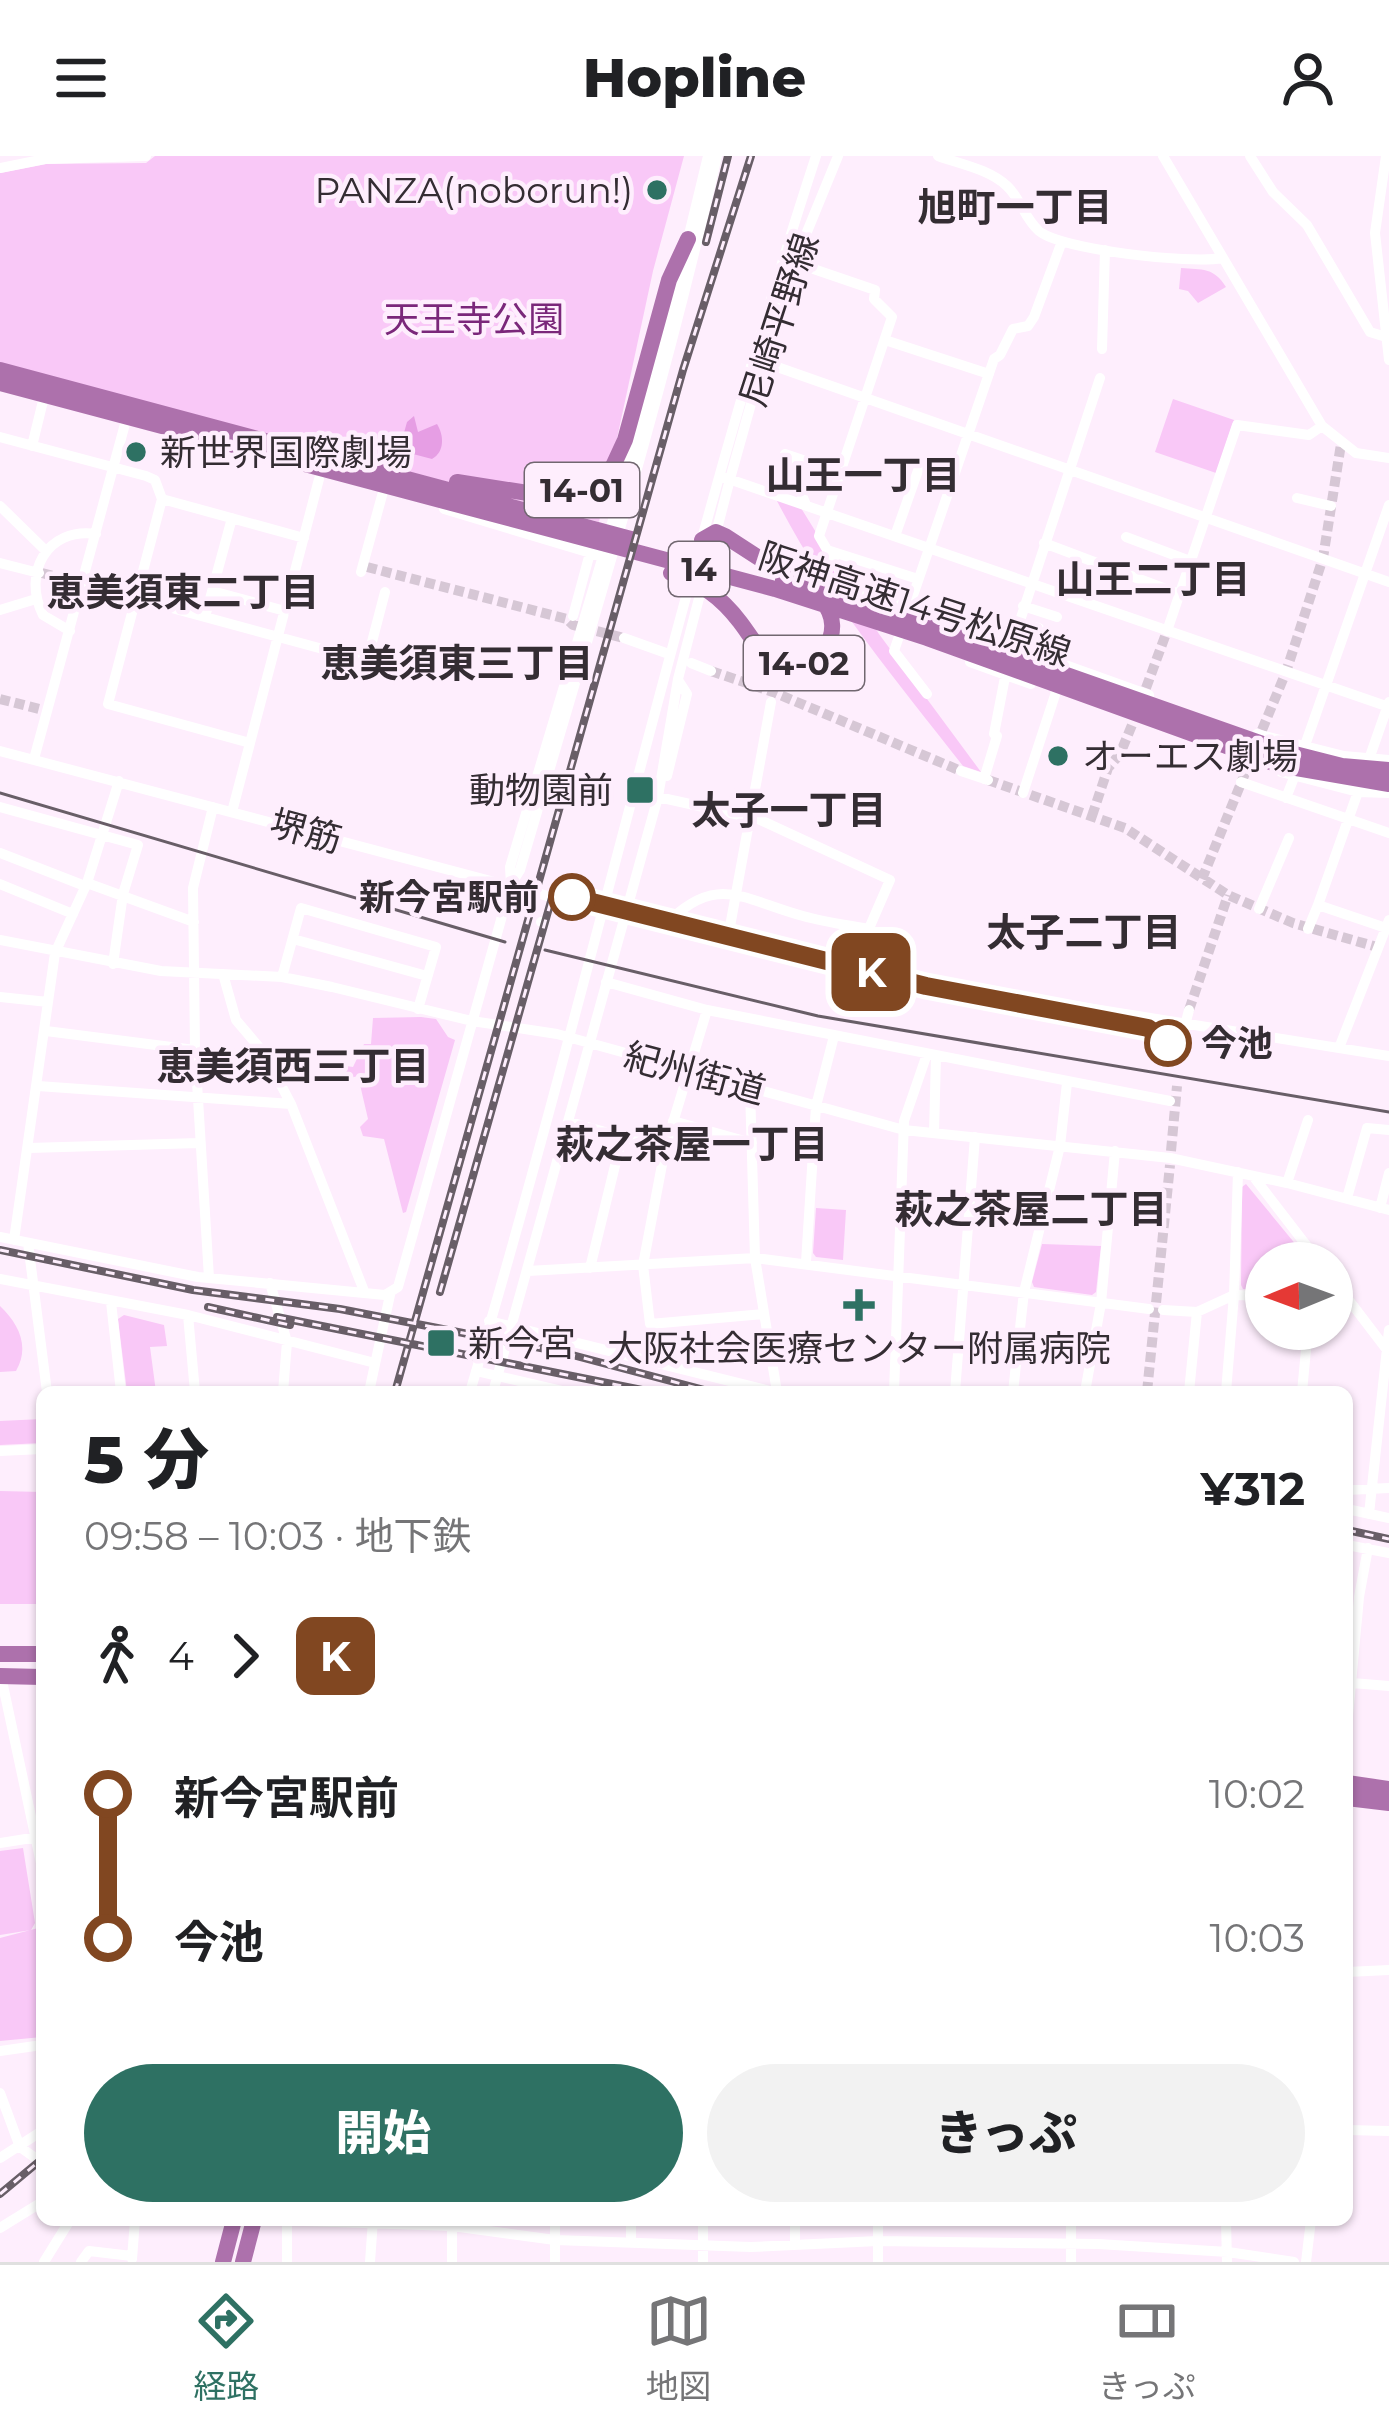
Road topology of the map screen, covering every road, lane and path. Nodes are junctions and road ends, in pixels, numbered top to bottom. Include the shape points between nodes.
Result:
1 (146, 156) edge
2 (712, 156) edge
3 (816, 156) edge
4 (838, 156) edge
5 (938, 156) edge
6 (1163, 156) edge
7 (1250, 156) edge
8 (1386, 156) edge
9 (0, 168) edge
10 (1382, 220) edge
11 (688, 239) junction
12 (1061, 244) junction
13 (1105, 250) junction
14 (1222, 258) junction
15 (793, 262) junction
16 (1386, 337) edge
17 (888, 340) junction
18 (1102, 349) dead end
19 (1389, 360) edge
20 (763, 362) junction
21 (0, 370) edge
22 (988, 374) junction
23 (1100, 377) dead end
24 (0, 386) edge
25 (867, 399) junction
26 (43, 400) junction
27 (125, 424) junction
28 (1322, 426) junction
29 (968, 434) junction
30 (0, 437) edge
31 (32, 446) junction
32 (1389, 458) edge
33 (360, 466) junction
34 (117, 469) junction
35 (1068, 469) junction
36 (841, 473) junction
37 (954, 473) junction
38 (725, 478) junction
39 (319, 479) dead end
40 (383, 492) junction
41 (1297, 498) dead end
42 (162, 499) junction
43 (806, 505) junction
44 (1389, 505) edge
45 (0, 506) edge
46 (1331, 506) dead end
47 (828, 513) junction
48 (1205, 516) junction
49 (232, 518) junction
50 (534, 526) junction
51 (96, 534) junction
52 (708, 536) junction
53 (895, 536) junction
54 (304, 538) junction
55 (1126, 538) dead end
56 (1044, 543) junction
57 (929, 547) junction
58 (45, 550) junction
59 (827, 550) junction
60 (601, 556) junction
61 (1190, 561) junction
62 (0, 563) edge
63 (364, 568) dead end
64 (39, 573) junction
65 (1366, 573) junction
66 (918, 579) junction
67 (846, 582) dead end
68 (1030, 582) junction
69 (1389, 582) edge
70 (80, 583) junction
71 (212, 591) junction
72 (860, 591) dead end
73 (385, 592) dead end
74 (1179, 593) junction
75 (135, 598) junction
76 (36, 599) junction
77 (1023, 606) junction
78 (908, 608) junction
79 (0, 610) edge
80 (285, 611) junction
81 (573, 616) dead end
82 (205, 617) junction
83 (1057, 617) dead end
84 (1018, 623) junction
85 (1039, 628) dead end
86 (70, 631) junction
87 (1167, 631) junction
88 (899, 635) junction
89 (281, 637) junction
90 (623, 638) tunnel mouth
91 (1012, 644) junction
92 (666, 653) dead end
93 (692, 663) dead end
94 (711, 670) tunnel mouth
95 (1005, 675) junction
96 (1327, 686) junction
97 (1056, 692) junction
98 (927, 694) dead end
99 (1142, 698) tunnel mouth
100 (771, 702) dead end
101 (1388, 705) edge
102 (1136, 716) tunnel mouth
103 (251, 737) junction
104 (1258, 740) tunnel mouth
105 (1305, 746) junction
106 (0, 751) edge
107 (1251, 757) tunnel mouth
108 (1369, 758) junction
109 (34, 759) junction
110 (1389, 760) edge
111 (1389, 770) edge
112 (961, 771) dead end
113 (1294, 777) junction
114 (119, 781) junction
115 (1241, 782) dead end
116 (1389, 784) edge
117 (1358, 792) junction
118 (1023, 793) dead end
119 (1389, 794) edge
120 (658, 797) junction
121 (1286, 798) junction
122 (234, 805) junction
123 (0, 807) edge
124 (213, 807) junction
125 (749, 819) junction
126 (1348, 819) junction
127 (1389, 833) edge
128 (104, 836) junction
129 (1289, 838) dead end
130 (0, 853) edge
131 (0, 884) edge
132 (86, 884) junction
133 (511, 884) junction
134 (123, 894) junction
135 (735, 894) junction
136 (1318, 905) junction
137 (601, 909) junction
138 (1259, 909) dead end
139 (73, 914) junction
140 (624, 916) junction
141 (194, 922) junction
142 (1388, 925) edge
143 (663, 927) junction
144 (869, 929) junction
145 (1309, 929) dead end
146 (293, 939) junction
147 (0, 940) edge
148 (727, 943) junction
149 (1383, 949) edge
150 (55, 953) junction
151 (113, 964) junction
152 (851, 970) junction
153 (223, 974) junction
154 (196, 975) junction
155 (427, 976) junction
156 (282, 977) junction
157 (606, 982) junction
158 (0, 997) edge
159 (48, 1002) junction
160 (842, 1004) dead end
161 (418, 1009) junction
162 (707, 1010) junction
163 (1187, 1016) junction
164 (472, 1022) junction
165 (46, 1031) junction
166 (834, 1036) junction
167 (567, 1037) junction
168 (1182, 1037) dead end
169 (590, 1044) junction
170 (1340, 1048) junction
171 (195, 1050) junction
172 (932, 1055) junction
173 (1389, 1056) edge
174 (688, 1073) junction
175 (1067, 1083) junction
176 (38, 1086) junction
177 (750, 1089) junction
178 (198, 1099) junction
179 (1170, 1101) dead end
180 (291, 1104) junction
181 (816, 1106) junction
182 (1308, 1120) dead end
183 (673, 1121) junction
184 (570, 1122) junction
185 (904, 1130) junction
186 (1389, 1130) edge
187 (934, 1133) junction
188 (622, 1137) junction
189 (975, 1137) junction
190 (199, 1143) junction
191 (752, 1143) junction
192 (1060, 1146) junction
193 (29, 1148) junction
194 (665, 1149) junction
195 (1114, 1151) junction
196 (1238, 1172) junction
197 (1389, 1173) edge
198 (1253, 1176) junction
199 (1287, 1183) junction
200 (1346, 1198) junction
201 (1384, 1209) edge
202 (0, 1238) edge
203 (21, 1242) junction
204 (1304, 1242) edge
205 (755, 1258) junction
206 (806, 1262) junction
207 (643, 1265) junction
208 (590, 1268) junction
209 (528, 1271) junction
210 (898, 1275) junction
211 (209, 1278) junction
212 (0, 1279) edge
213 (270, 1283) junction
214 (966, 1283) junction
215 (37, 1287) junction
216 (364, 1291) junction
217 (1024, 1292) junction
218 (390, 1295) junction
219 (1234, 1295) junction
220 (1245, 1295) edge
221 (111, 1302) junction
222 (1101, 1304) junction
223 (1353, 1306) edge
224 (1149, 1309) dead end
225 (1163, 1310) dead end
226 (1197, 1312) junction
227 (764, 1314) junction
228 (188, 1315) junction
229 (489, 1321) junction
230 (512, 1326) junction
231 (1389, 1330) edge
232 (286, 1342) junction
233 (1387, 1349) edge
234 (1306, 1350) edge
235 (375, 1364) junction
236 (476, 1371) junction
237 (498, 1377) junction
238 (46, 1386) edge
239 (121, 1386) edge
240 (194, 1386) edge
241 (283, 1386) edge
242 (370, 1386) edge
243 (472, 1386) edge
244 (496, 1386) edge
245 (537, 1386) edge
246 (751, 1386) edge
247 (774, 1386) edge
248 (894, 1386) edge
249 (957, 1386) edge
250 (1014, 1386) edge
251 (1086, 1386) edge
252 (1190, 1386) edge
253 (1226, 1386) edge
254 (1303, 1386) edge
255 (36, 1449) edge
256 (0, 1450) edge
257 (1389, 1488) edge
258 (1372, 1489) junction
259 (1353, 1490) edge
260 (1353, 1510) edge
261 (1369, 1514) junction
262 (1389, 1518) edge
263 (1353, 1546) edge
264 (1368, 1548) junction
265 (1389, 1553) edge
266 (1353, 1597) edge
267 (0, 1654) edge
268 (36, 1654) edge
269 (1, 1676) edge
270 (36, 1677) edge
271 (1353, 1683) edge
272 (1389, 1686) edge
273 (3, 1702) edge
274 (1353, 1784) edge
275 (1389, 1789) edge
276 (1353, 1799) edge
277 (1389, 1803) edge
278 (36, 1826) edge
279 (36, 1837) edge
280 (0, 1843) edge
281 (1389, 1970) edge
282 (1353, 1972) edge
283 (36, 2046) edge
284 (0, 2050) edge
285 (0, 2092) edge
286 (1353, 2130) edge
287 (1389, 2131) edge
288 (36, 2135) edge
289 (20, 2147) junction
290 (0, 2158) edge
291 (34, 2158) dead end
292 (36, 2206) edge
293 (66, 2226) edge
294 (135, 2226) edge
295 (232, 2226) edge
296 (252, 2226) edge
297 (287, 2226) edge
298 (373, 2226) edge
299 (461, 2226) edge
300 (555, 2226) edge
301 (631, 2226) edge
302 (703, 2226) edge
303 (795, 2226) edge
304 (878, 2226) edge
305 (1071, 2226) edge
306 (1226, 2226) edge
307 (1310, 2226) edge
308 (0, 2228) edge
309 (555, 2240) junction
310 (631, 2241) junction
311 (878, 2241) junction
312 (994, 2243) junction
313 (1071, 2243) junction
314 (703, 2244) junction
315 (795, 2245) junction
316 (751, 2247) junction
317 (1190, 2256) edge
318 (1227, 2257) edge
319 (132, 2259) edge
320 (44, 2262) edge
321 (81, 2262) edge
322 (223, 2262) edge
323 (243, 2262) edge
324 (287, 2262) edge
325 (370, 2262) edge
326 (452, 2262) edge
327 (555, 2262) edge
328 (703, 2262) edge
329 (752, 2262) edge
330 (878, 2262) edge
331 (994, 2262) edge
332 (1071, 2262) edge
333 (1294, 2262) edge
334 (1306, 2262) edge

1 - 9 street
2 - 11 street
2 - 60 street via 671,345
3 - 38 street, 尼崎平野線
4 - 15 street, 尼崎平野線
5 - 12 street via 1008,187 1037,230
6 - 14 street
7 - 16 street via 1306,225 1370,332
8 - 10 street
10 - 16 street
11 - 33 highway, 14-01 via 625,440 592,485 574,494 526,495
11 - 60 street
12 - 13 street
12 - 22 street via 1034,317 1012,329
13 - 14 street
13 - 18 street
14 - 28 street
15 - 17 street via 875,290 892,317
15 - 20 street, 尼崎平野線
16 - 19 street
17 - 22 street
17 - 25 street
20 - 25 street
20 - 38 street, 尼崎平野線
21 - 33 highway, 阪神高速14号松原線 / 14
22 - 29 street
23 - 35 street
24 - 26 street
24 - 50 highway, 阪神高速14号松原線 / 14
25 - 29 street
25 - 36 street
26 - 27 street
26 - 31 street
27 - 34 street
27 - 40 street
28 - 32 street via 1356,453
28 - 48 street via 1309,435 1238,425
29 - 35 street
29 - 37 street
30 - 31 street
31 - 34 street
33 - 111 highway, 阪神高速14号松原線 / 14 via 847,598 1283,751
34 - 42 street via 155,480
34 - 51 street
35 - 48 street
35 - 56 street
36 - 43 street via 785,454
36 - 47 street
37 - 53 street via 921,462
37 - 57 street
38 - 43 street
38 - 52 street, 尼崎平野線
39 - 54 street
40 - 60 street
40 - 63 street
41 - 46 street
42 - 49 street
42 - 75 street
43 - 47 street
44 - 65 street
45 - 58 street
47 - 53 street
47 - 59 street via 819,536
48 - 61 street
48 - 65 street
49 - 54 street
49 - 71 street
50 - 52 highway, 14-02 via 711,590 770,658 795,665 817,658 832,637 832,611 785,574
50 - 116 highway, 阪神高速14号松原線 / 14 via 846,611 1279,765
51 - 58 street via 65,536
51 - 70 street
52 - 120 street, 尼崎平野線 via 678,679 687,694
52 - 137 street, 尼崎平野線
53 - 57 street
54 - 80 street
55 - 61 street
56 - 68 street
56 - 74 street
57 - 66 street
57 - 68 street
58 - 64 street
59 - 66 street
59 - 67 street
60 - 81 street
60 - 133 street
61 - 74 street
62 - 64 street
64 - 76 street
65 - 69 street
65 - 96 street
66 - 78 street
68 - 77 street
68 - 87 street
70 - 75 street
70 - 86 street
71 - 80 street
71 - 82 street
72 - 78 street
73 - 89 street via 367,661
74 - 87 street
75 - 82 street
75 - 103 street via 108,704
76 - 79 street
76 - 86 street via 50,623
77 - 83 street
77 - 84 street
78 - 88 street
78 - 91 street
80 - 89 street
82 - 89 street
84 - 85 street
84 - 91 street
86 - 109 street
87 - 96 street
88 - 95 street
88 - 98 street via 894,651
89 - 103 street
90 - 92 street
91 - 95 street
91 - 105 street
93 - 94 street
95 - 97 street
95 - 112 street via 986,780
96 - 101 street
96 - 105 street
97 - 113 street
97 - 118 street
99 - 102 street
100 - 125 street
101 - 108 street
103 - 122 street
104 - 107 street
105 - 108 street
105 - 113 street
106 - 109 street, 堺筋
108 - 110 street
108 - 117 street
109 - 114 street, 堺筋
113 - 117 street
113 - 121 street
114 - 124 street, 堺筋
114 - 128 street
115 - 121 street
117 - 119 street
117 - 126 street
120 - 125 street
120 - 140 street
121 - 126 street
122 - 124 street, 堺筋
122 - 133 street, 堺筋
123 - 128 street
124 - 141 street via 193,888
125 - 135 street
125 - 144 street via 890,880
126 - 127 street
126 - 136 street
128 - 132 street
128 - 134 street via 138,845
129 - 138 street
130 - 132 street
131 - 139 street
132 - 134 street
132 - 139 street
133 - 137 street, 堺筋
133 - 164 street
134 - 141 street
134 - 151 street
135 - 143 street via 709,895
135 - 144 street
135 - 148 street
136 - 142 street
136 - 145 street
137 - 140 street, 堺筋
137 - 167 street, 尼崎平野線
139 - 150 street
140 - 143 street, 堺筋
140 - 157 street
141 - 154 street
142 - 149 street
143 - 148 street, 堺筋
144 - 152 street
146 - 155 street
146 - 155 street via 302,908 436,947
146 - 156 street
147 - 150 street, 紀州街道
148 - 152 street, 堺筋
149 - 170 street
150 - 151 street, 紀州街道
150 - 159 street
151 - 154 street, 紀州街道
152 - 160 street
152 - 163 street, 堺筋
153 - 154 street, 紀州街道
153 - 156 street, 紀州街道
153 - 180 street via 236,1020
154 - 171 street
155 - 161 street
156 - 161 street, 紀州街道
157 - 162 street
157 - 169 street
158 - 159 street
159 - 165 street
161 - 164 street, 紀州街道
162 - 166 street
162 - 174 street
163 - 168 street
163 - 170 street, 堺筋
164 - 167 street, 紀州街道
164 - 218 street
165 - 171 street
165 - 176 street
166 - 172 street
166 - 181 street
167 - 169 street, 紀州街道
167 - 229 street, 尼崎平野線
169 - 174 street, 紀州街道
169 - 184 street
170 - 173 street, 堺筋
171 - 178 street
172 - 175 street
172 - 185 street
172 - 187 street
174 - 177 street, 紀州街道
174 - 183 street
175 - 179 street
175 - 192 street
176 - 178 street
176 - 193 street
177 - 181 street, 紀州街道
177 - 191 street
178 - 180 street
178 - 190 street
180 - 216 street
181 - 185 street, 紀州街道
181 - 206 street
182 - 199 street
183 - 191 street
183 - 194 street
184 - 188 street
184 - 209 street
185 - 187 street, 紀州街道
185 - 210 street
186 - 200 street via 1367,1128
187 - 189 street, 紀州街道
188 - 194 street
188 - 208 street
189 - 192 street, 紀州街道
189 - 214 street
190 - 193 street
190 - 211 street
191 - 205 street
192 - 195 street, 紀州街道
192 - 217 street
193 - 203 street
194 - 207 street
195 - 196 street, 紀州街道
195 - 222 street
196 - 198 street, 紀州街道
196 - 219 street
197 - 201 street
198 - 199 street, 紀州街道
198 - 204 street
199 - 200 street, 紀州街道
200 - 201 street, 紀州街道
202 - 203 street
203 - 211 street
203 - 215 street
205 - 206 street
205 - 207 street
205 - 227 street
206 - 210 street
207 - 208 street
207 - 227 street via 650,1324
208 - 209 street
209 - 230 street
210 - 214 street
210 - 248 street
211 - 213 street
212 - 215 street
213 - 216 street
213 - 232 street
214 - 217 street
214 - 249 street
215 - 221 street
215 - 238 street
216 - 218 street
217 - 222 street
217 - 250 street
218 - 235 street
219 - 220 street
219 - 226 street
219 - 253 street
221 - 228 street
221 - 239 street
222 - 224 street
222 - 251 street
223 - 233 street
225 - 226 street
226 - 252 street
227 - 247 street
228 - 232 street
228 - 240 street
229 - 230 street
229 - 236 street, 尼崎平野線
230 - 237 street
230 - 246 street
231 - 233 street
232 - 235 street
232 - 241 street
233 - 258 street
234 - 254 street
235 - 242 street
236 - 237 street
236 - 243 street, 尼崎平野線
237 - 244 street
237 - 245 street
255 - 256 street
257 - 258 street
258 - 259 street
258 - 261 street
260 - 261 street
261 - 262 street
263 - 264 street
264 - 265 street
264 - 266 street
267 - 268 highway
269 - 270 highway
269 - 273 street
271 - 272 street
273 - 278 street
274 - 275 highway
276 - 277 highway
279 - 280 street
281 - 282 street
283 - 284 street
285 - 289 street
286 - 287 street
288 - 289 street
289 - 290 street
289 - 291 street
292 - 308 street
293 - 320 street
294 - 319 street
295 - 322 highway
296 - 323 highway
297 - 324 street
298 - 325 street
299 - 309 street
299 - 326 street
300 - 309 street
301 - 310 street
302 - 314 street
303 - 315 street
304 - 311 street
305 - 313 street
306 - 318 street
307 - 334 street
309 - 310 street
309 - 327 street
310 - 314 street
311 - 312 street
311 - 315 street
311 - 330 street
312 - 313 street
312 - 331 street
313 - 317 street
313 - 332 street
314 - 316 street
314 - 328 street
315 - 316 street
316 - 329 street
317 - 318 street
318 - 333 street
319 - 321 street via 88,2251

